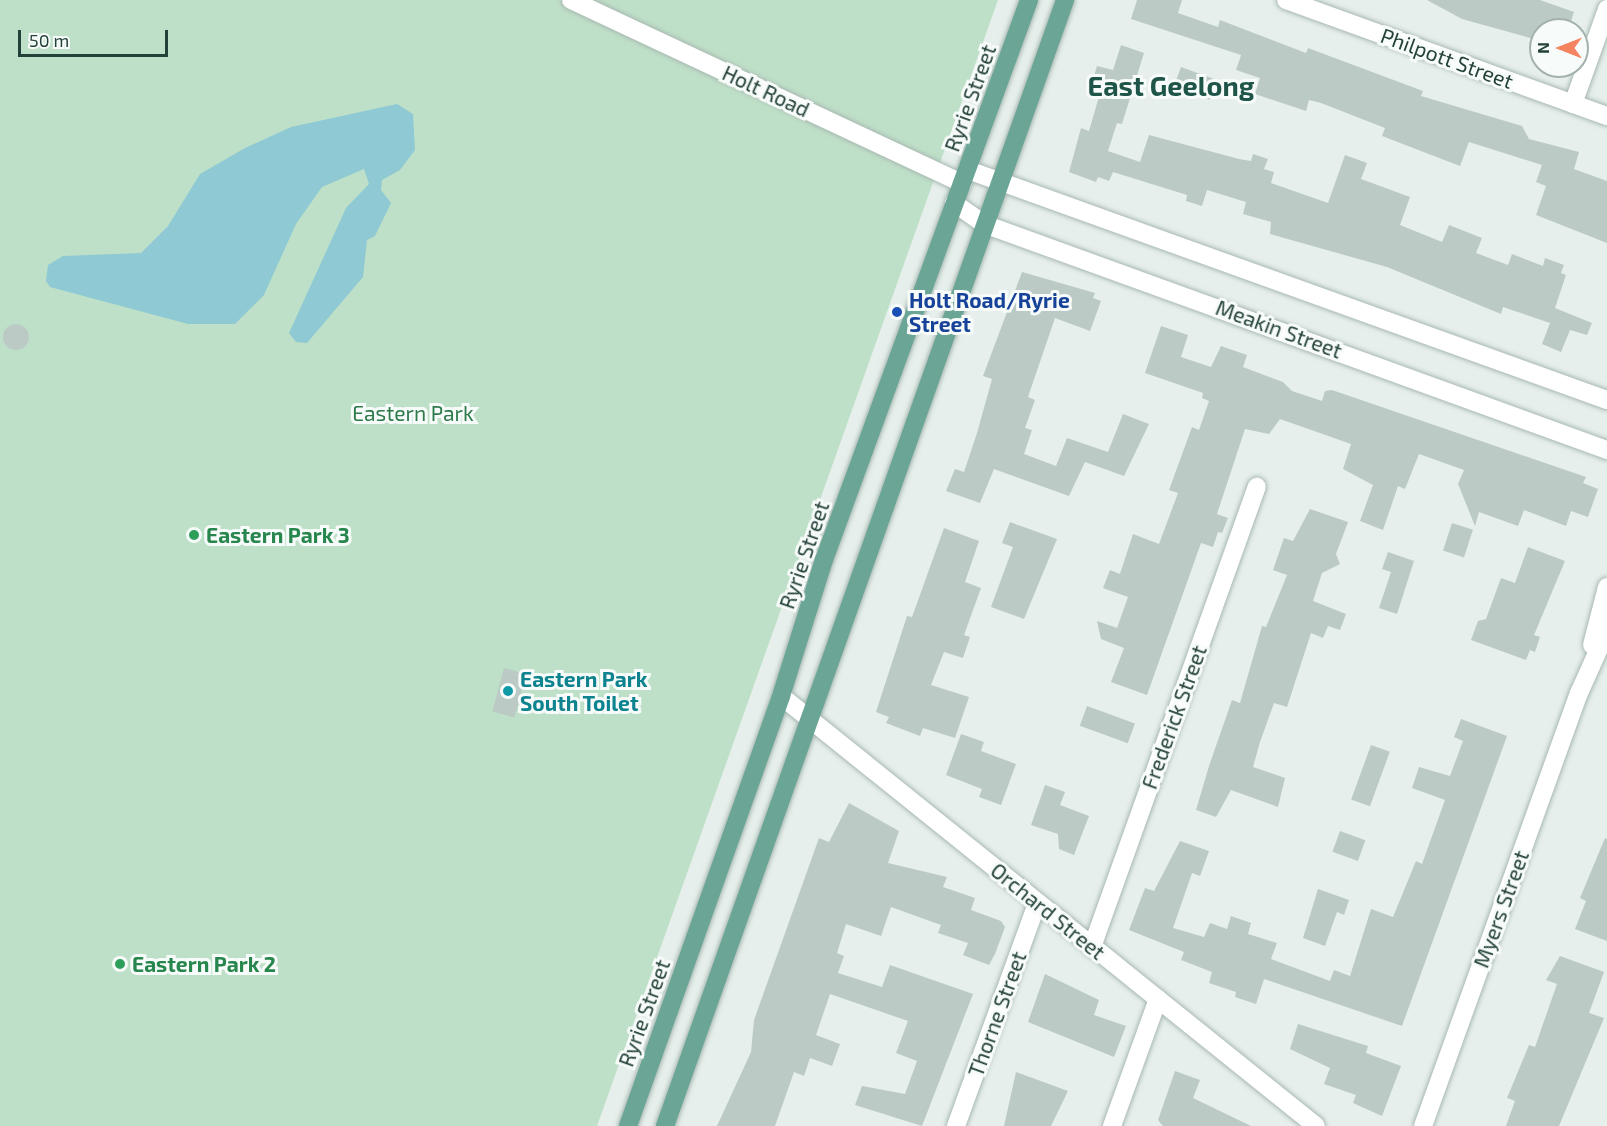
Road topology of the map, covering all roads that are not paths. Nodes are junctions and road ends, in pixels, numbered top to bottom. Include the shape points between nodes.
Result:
1 (571, 0) edge
2 (1029, 0) edge
3 (1065, 0) edge
4 (1286, 0) edge
5 (1607, 9) edge
6 (1573, 104) junction
7 (1607, 116) edge
8 (965, 177) junction
9 (1001, 181) junction
10 (954, 203) junction
11 (984, 224) junction
12 (1607, 400) edge
13 (1607, 450) edge
14 (1257, 487) dead end
15 (1607, 587) edge
16 (1607, 631) edge
17 (1579, 693) junction
18 (781, 696) junction
19 (810, 718) junction
20 (1037, 903) junction
21 (1092, 947) junction
22 (1158, 999) junction
23 (628, 1126) edge
24 (664, 1126) edge
25 (956, 1126) edge
26 (1112, 1126) edge
27 (1316, 1126) edge
28 (1423, 1126) edge

1 - 8 street, Holt Road
2 - 8 main road, Ryrie Street
3 - 9 main road
4 - 6 street, Philpott Street
5 - 6 street
6 - 7 street, Philpott Street
8 - 9 street
8 - 10 main road, Ryrie Street
9 - 11 main road
9 - 12 street
10 - 11 street, Meakin Street
10 - 18 main road, Ryrie Street via 824,560
11 - 13 street, Meakin Street
11 - 19 main road
14 - 21 street, Frederick Street
15 - 17 street, Myers Street
16 - 17 street, Myers Street
17 - 28 street, Myers Street
18 - 19 street, Orchard Street
18 - 23 main road, Ryrie Street
19 - 20 street, Orchard Street
19 - 24 main road
20 - 21 street, Orchard Street
20 - 25 street, Thorne Street
21 - 22 street, Orchard Street
22 - 26 street
22 - 27 street, Orchard Street

